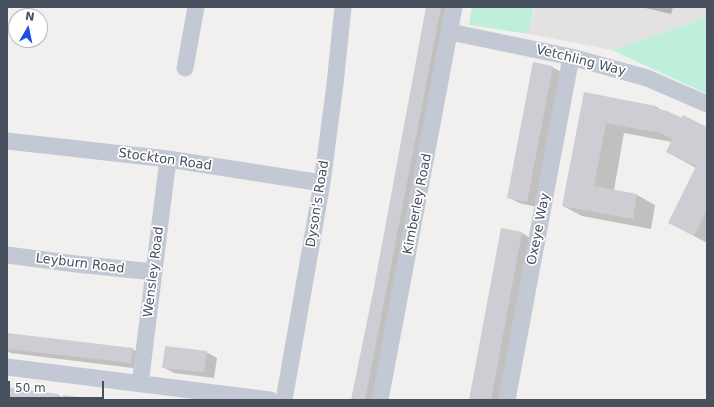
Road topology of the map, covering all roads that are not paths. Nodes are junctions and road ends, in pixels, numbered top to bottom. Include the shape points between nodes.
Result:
1 (196, 7) edge
2 (342, 7) edge
3 (454, 7) edge
4 (450, 32) junction
5 (571, 57) junction
6 (185, 68) dead end
7 (707, 104) edge
8 (7, 141) edge
9 (168, 159) junction
10 (322, 183) junction
11 (7, 255) edge
12 (154, 272) junction
13 (7, 367) edge
14 (140, 384) junction
15 (270, 400) edge
16 (284, 400) edge
17 (380, 400) edge
18 (507, 400) edge

1 - 6 street
2 - 10 street, Dyson's Road
3 - 4 street, Kimberley Road
4 - 5 street, Vetchling Way
4 - 17 street, Kimberley Road
5 - 7 street, Vetchling Way via 647,78
5 - 18 street, Oxeye Way
8 - 9 street, Stockton Road
9 - 10 street, Stockton Road
9 - 12 street, Wensley Road
10 - 16 street, Dyson's Road
11 - 12 street, Leyburn Road
12 - 14 street, Wensley Road
13 - 14 street
14 - 15 street

